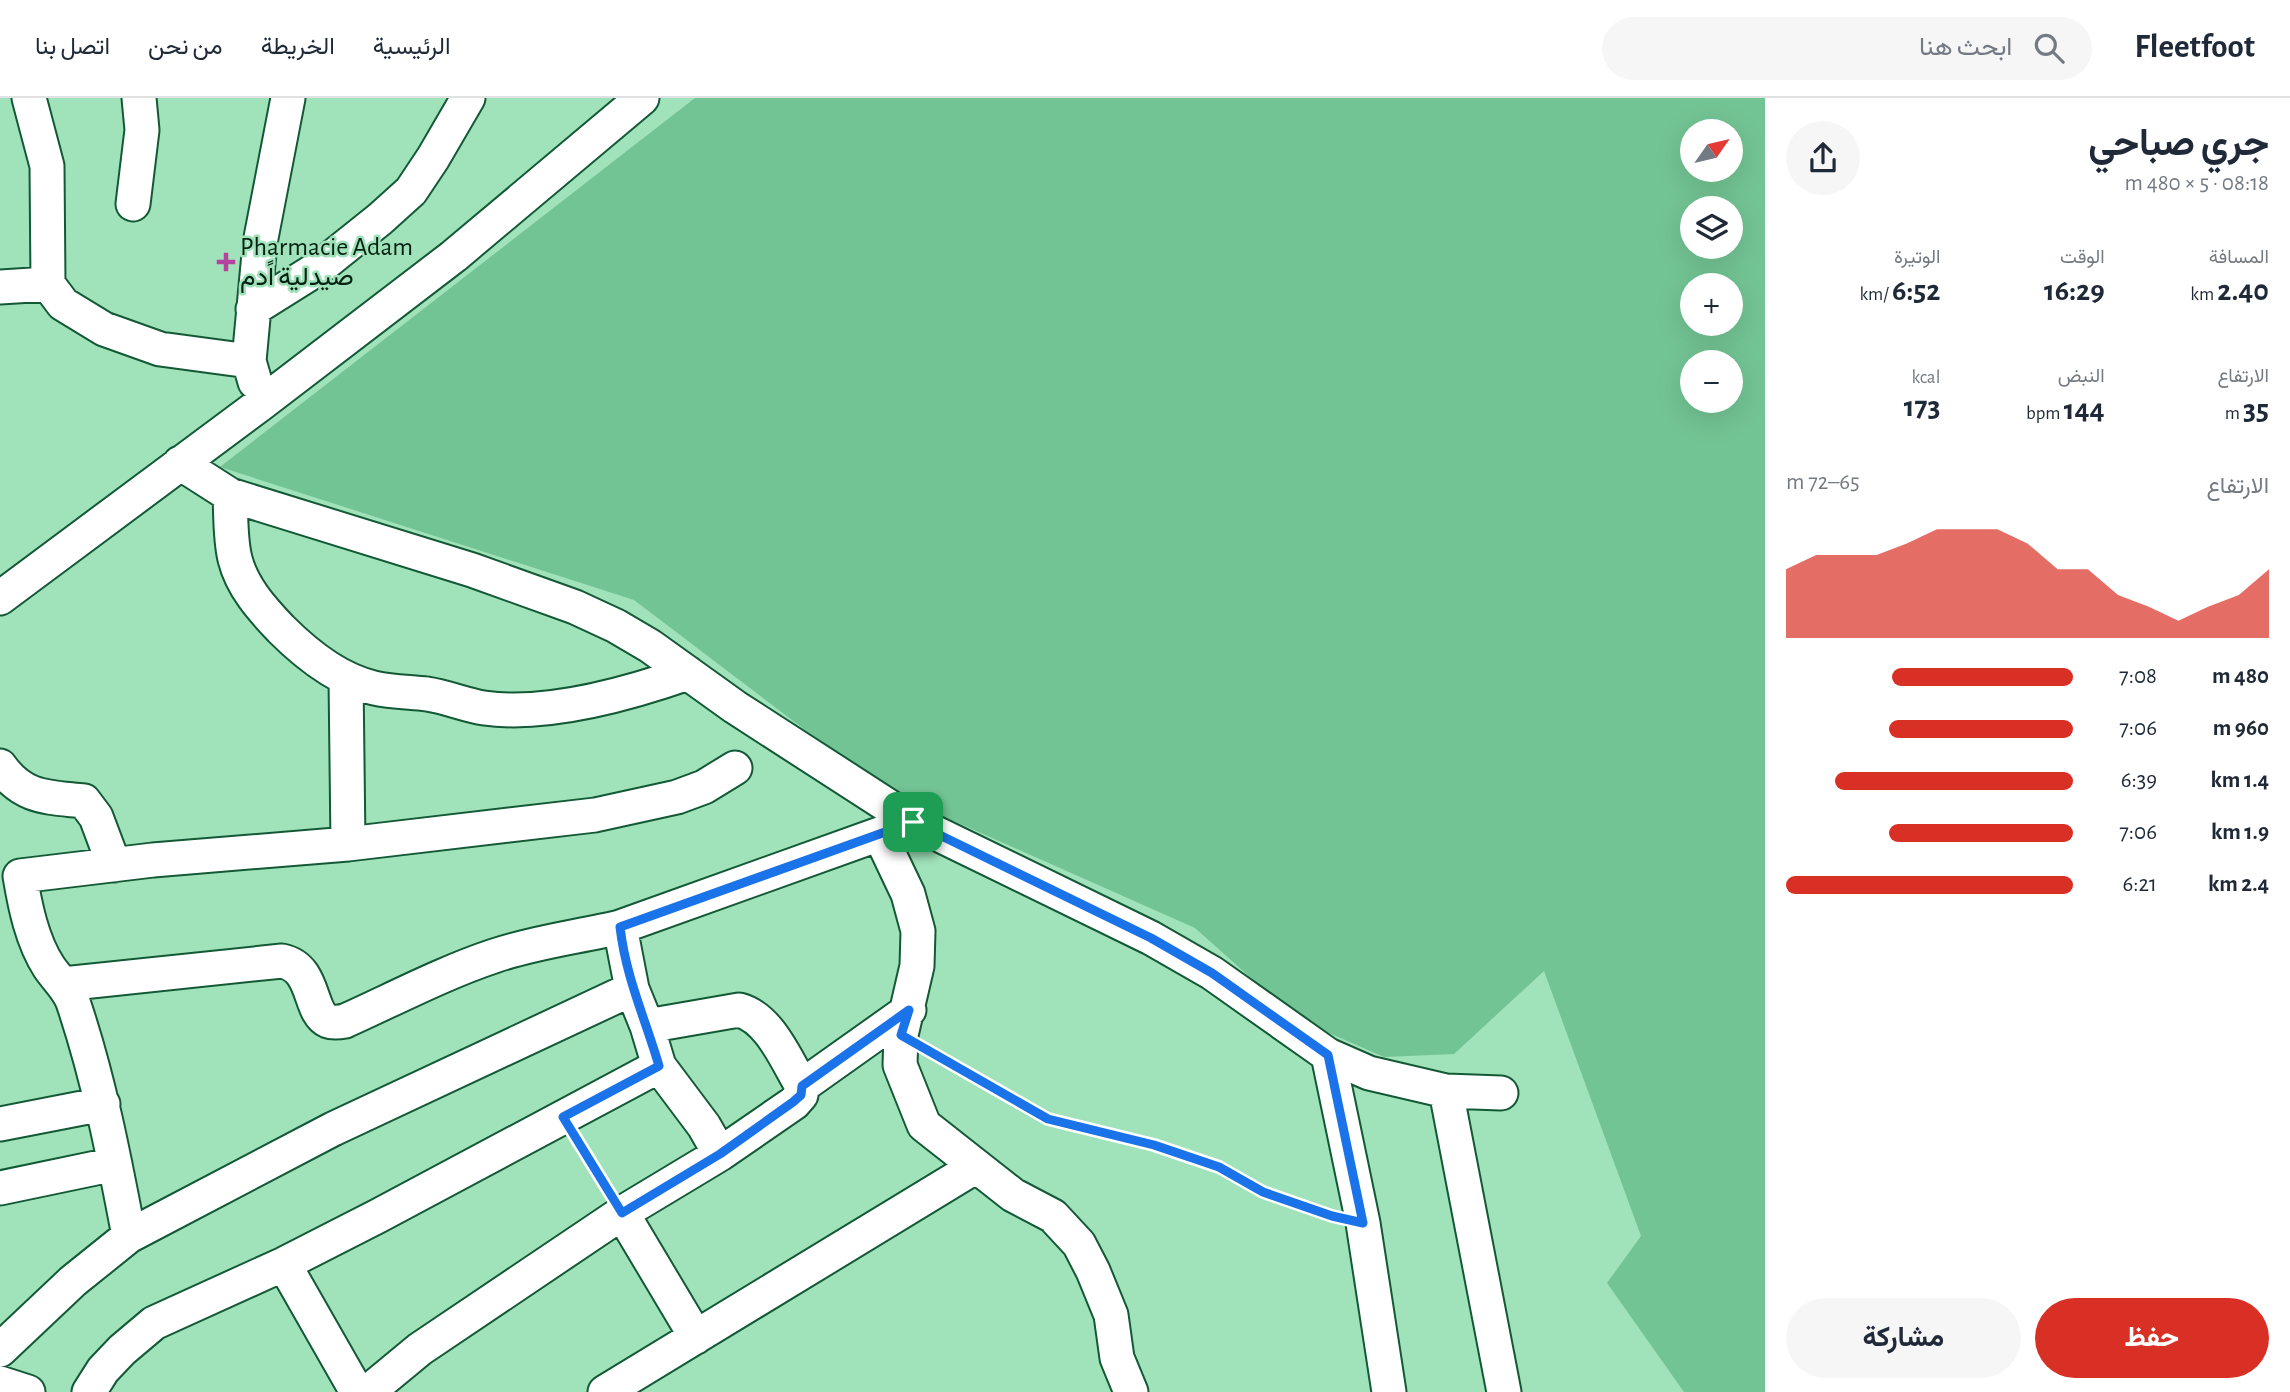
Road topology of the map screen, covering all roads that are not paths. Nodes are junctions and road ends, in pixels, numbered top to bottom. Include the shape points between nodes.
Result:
1 (29, 98) edge
2 (139, 98) edge
3 (288, 98) edge
4 (468, 98) edge
5 (642, 98) edge
6 (132, 204) dead end
7 (48, 284) junction
8 (0, 287) edge
9 (253, 309) junction
10 (249, 361) junction
11 (262, 403) junction
12 (180, 463) junction
13 (230, 495) junction
14 (0, 598) edge
15 (688, 673) junction
16 (346, 678) junction
17 (0, 766) edge
18 (735, 768) dead end
19 (913, 822) junction
20 (880, 835) junction
21 (348, 844) junction
22 (114, 865) junction
23 (620, 927) junction
24 (63, 984) junction
25 (632, 989) junction
26 (905, 1022) junction
27 (647, 1026) junction
28 (1328, 1055) junction
29 (659, 1066) junction
30 (802, 1086) junction
31 (1446, 1091) junction
32 (1501, 1093) dead end
33 (103, 1104) junction
34 (0, 1124) edge
35 (720, 1154) junction
36 (115, 1164) junction
37 (975, 1167) junction
38 (0, 1188) edge
39 (622, 1213) junction
40 (130, 1236) junction
41 (284, 1264) junction
42 (696, 1337) junction
43 (0, 1350) edge
44 (0, 1383) edge
45 (28, 1392) edge
46 (89, 1392) edge
47 (357, 1392) edge
48 (369, 1392) edge
49 (606, 1392) edge
50 (1131, 1392) edge
51 (1389, 1392) edge
52 (1504, 1392) edge

1 - 7 street via 47,166
2 - 6 street via 142,130
3 - 9 street via 260,243
4 - 9 street via 411,191 320,267
5 - 11 street via 454,256
7 - 8 street
7 - 10 street via 63,304 104,329 160,349
9 - 10 street
10 - 11 street
11 - 12 street
12 - 13 street
12 - 14 street
13 - 15 street via 575,607 650,646
13 - 16 street via 235,559 255,601 320,664
15 - 16 street via 587,702 514,709 373,688
15 - 19 street
16 - 21 street
17 - 22 street via 32,795 84,802 96,817
18 - 21 street via 677,797 595,815
19 - 20 street
19 - 28 street via 1151,938 1212,973
20 - 23 street
20 - 26 street via 908,894 918,931 917,966
21 - 22 street
22 - 24 street via 20,876 38,945
23 - 24 street via 494,956 345,1021 328,1021 322,1016 305,978 292,963 282,961
23 - 25 street
24 - 33 street
25 - 27 street
25 - 40 street via 333,1129
26 - 30 street
26 - 37 street via 900,1065 923,1125
27 - 29 street
27 - 30 street via 739,1010 750,1013 762,1021
28 - 31 street via 1369,1073
28 - 51 street via 1363,1223
29 - 35 street
29 - 41 street
30 - 35 street via 801,1095 793,1102
31 - 32 street
31 - 52 street
33 - 34 street
33 - 36 street
35 - 39 street
36 - 38 street
36 - 40 street
37 - 42 street
37 - 50 street via 1053,1216 1079,1244 1111,1315 1117,1358
39 - 42 street
39 - 48 street via 420,1349
40 - 43 street via 73,1281
41 - 46 street via 154,1323 103,1370
41 - 47 street
42 - 49 street
44 - 45 street

